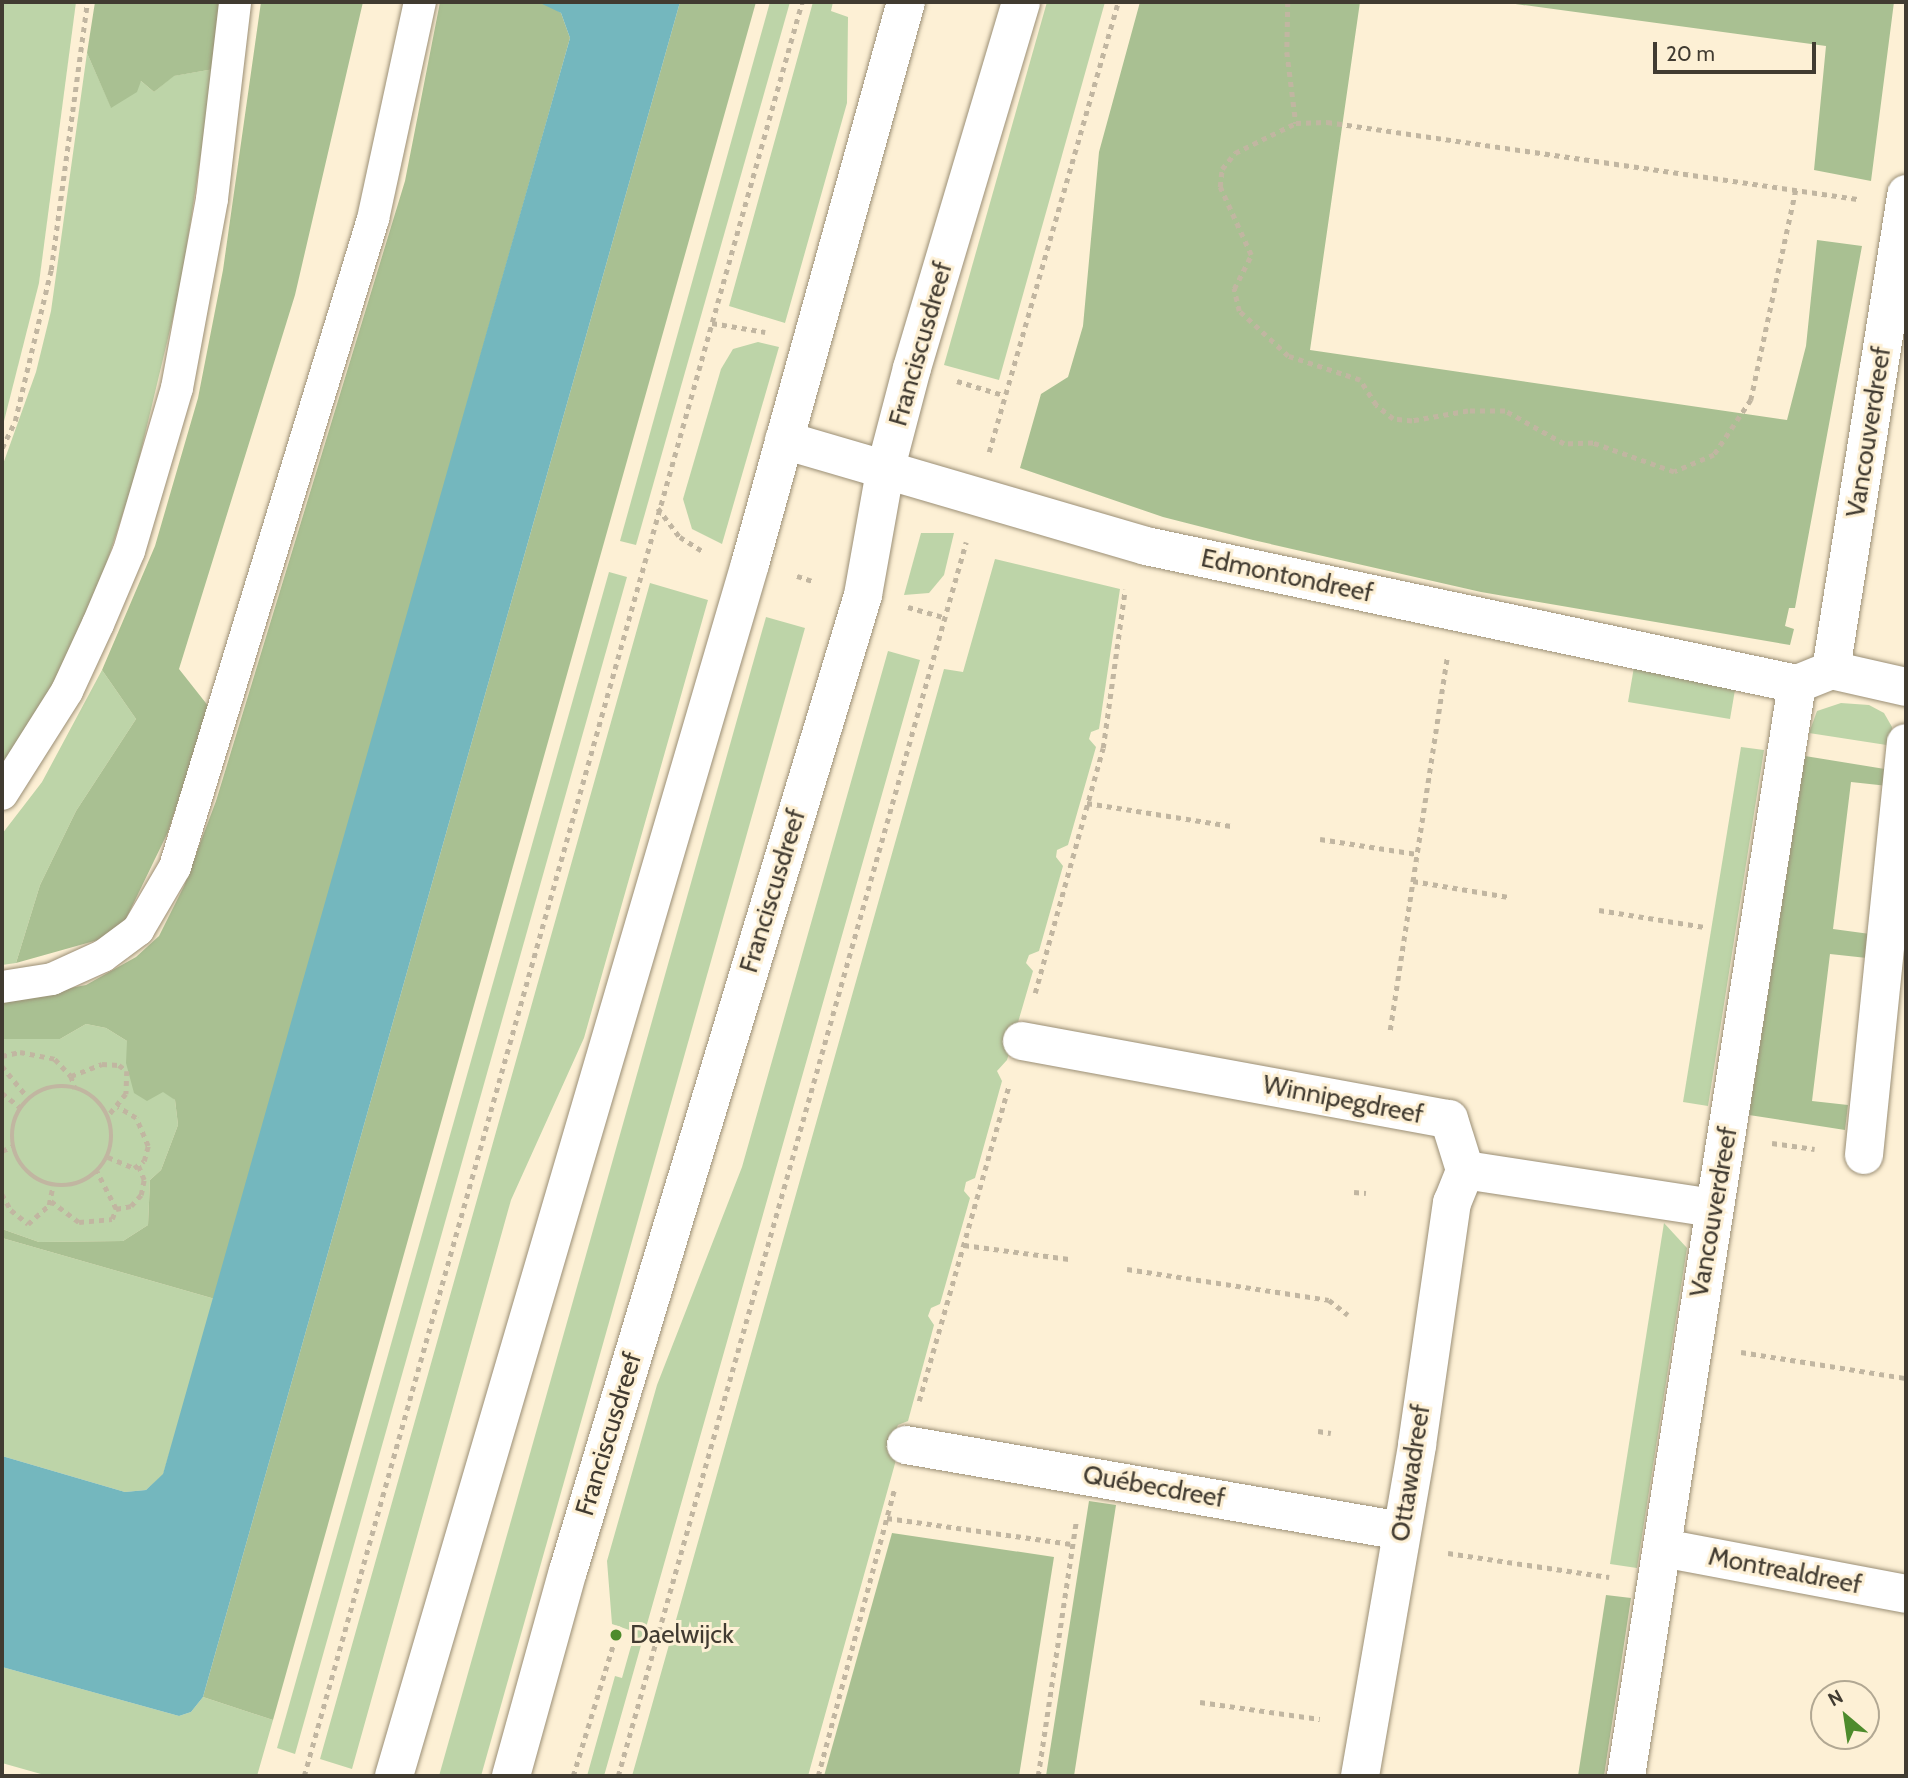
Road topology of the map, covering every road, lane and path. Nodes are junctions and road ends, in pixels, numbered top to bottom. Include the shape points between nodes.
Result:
1 (87, 2) edge
2 (235, 2) edge
3 (420, 2) edge
4 (802, 2) edge
5 (906, 2) edge
6 (1021, 2) edge
7 (1118, 2) edge
8 (1289, 2) edge
9 (1296, 124) junction
10 (1796, 190) junction
11 (1905, 200) edge
12 (784, 440) junction
13 (2, 448) edge
14 (885, 471) junction
15 (978, 498) junction
16 (1146, 547) junction
17 (1454, 612) junction
18 (1814, 677) junction
19 (1906, 687) edge
20 (1906, 743) edge
21 (2, 794) edge
22 (1087, 803) junction
23 (1231, 826) dead end
24 (1320, 839) dead end
25 (1418, 854) junction
26 (1413, 881) junction
27 (1509, 897) dead end
28 (1599, 910) dead end
29 (1705, 928) dead end
30 (2, 987) edge
31 (1390, 1030) dead end
32 (1022, 1041) junction
33 (2, 1056) edge
34 (2, 1066) edge
35 (71, 1076) junction
36 (75, 1088) junction
37 (2, 1093) edge
38 (8, 1097) junction
39 (29, 1099) junction
40 (2, 1101) edge
41 (118, 1107) junction
42 (21, 1108) junction
43 (108, 1116) junction
44 (13, 1146) junction
45 (2, 1151) edge
46 (1864, 1155) dead end
47 (108, 1157) junction
48 (138, 1165) junction
49 (1465, 1170) junction
50 (97, 1172) junction
51 (53, 1184) junction
52 (1354, 1192) dead end
53 (1366, 1193) dead end
54 (2, 1194) edge
55 (51, 1201) junction
56 (1712, 1208) junction
57 (116, 1209) junction
58 (964, 1245) junction
59 (1069, 1259) dead end
60 (1127, 1269) dead end
61 (1348, 1315) dead end
62 (1692, 1345) junction
63 (1906, 1378) edge
64 (1318, 1431) dead end
65 (1331, 1433) dead end
66 (906, 1445) junction
67 (1082, 1475) junction
68 (887, 1518) junction
69 (1400, 1538) junction
70 (1073, 1544) junction
71 (1663, 1548) junction
72 (1655, 1585) junction
73 (1906, 1594) edge
74 (616, 1635) dead end
75 (1200, 1702) dead end
76 (1368, 1727) junction
77 (304, 1776) edge
78 (394, 1776) edge
79 (511, 1776) edge
80 (573, 1776) edge
81 (618, 1776) edge
82 (818, 1776) edge
83 (1038, 1776) edge
84 (1360, 1776) edge
85 (1626, 1776) edge

1 - 13 path via 51,270 15,421
2 - 21 lane via 212,199 177,388 129,551 98,624 68,691
3 - 30 lane via 373,219 175,867 138,930 103,956 52,979
4 - 77 path
5 - 12 street
6 - 14 street, Franciscusdreef
7 - 15 path via 1003,395
8 - 9 path via 1287,52
9 - 10 path via 1362,125
9 - 10 path via 1236,153 1222,169 1221,198 1251,255 1234,289 1239,311 1258,333 1289,356 1360,380 1393,419 1505,411 1563,444 1593,443 1674,472 1714,455 1751,400
10 - 11 path
11 - 18 street, Vancouverdreef
12 - 14 street, Edmontondreef
12 - 78 street
14 - 15 street, Edmontondreef
14 - 79 street, Franciscusdreef via 863,595 568,1571
15 - 16 street, Edmontondreef
15 - 81 path
16 - 17 street, Edmontondreef
16 - 22 path via 1129,565 1103,748
17 - 18 street, Edmontondreef
17 - 25 path
18 - 19 street
18 - 56 street, Vancouverdreef
20 - 46 street
22 - 23 path
22 - 32 path
24 - 25 path
25 - 26 path
26 - 27 path
26 - 31 path
28 - 29 path
32 - 49 street, Winnipegdreef via 1449,1119
32 - 58 path
33 - 35 path via 32,1052 55,1059
34 - 39 path
35 - 36 path
35 - 41 path via 102,1064 119,1065 127,1071 130,1084
36 - 39 path via 51,1087
36 - 43 path via 88,1093
37 - 38 path
38 - 40 path
38 - 42 path
39 - 42 path
41 - 43 path
41 - 48 path via 135,1118 145,1133 148,1146
42 - 44 path via 14,1124
43 - 47 path via 112,1139
44 - 45 path
44 - 51 path via 30,1174
47 - 48 path via 126,1167
47 - 50 path
48 - 57 path via 144,1180 141,1195 131,1206
49 - 56 street
49 - 69 street, Ottawadreef via 1452,1203
50 - 51 path via 82,1183
50 - 57 path
51 - 55 path
52 - 53 path
54 - 55 path via 10,1210 28,1224
55 - 57 path via 79,1223 112,1219
56 - 62 street, Vancouverdreef
58 - 59 path
58 - 66 path
60 - 61 path via 1329,1300
62 - 63 path
62 - 71 street, Vancouverdreef
64 - 65 path
66 - 67 street, Québecdreef
66 - 68 path
67 - 69 street, Québecdreef
67 - 70 path
68 - 70 path
68 - 82 path
69 - 72 path
69 - 76 street, Ottawadreef
70 - 83 path
71 - 72 street, Vancouverdreef
71 - 73 street, Montrealdreef
72 - 85 street, Vancouverdreef
74 - 80 path
75 - 76 path
76 - 84 street, Ottawadreef

